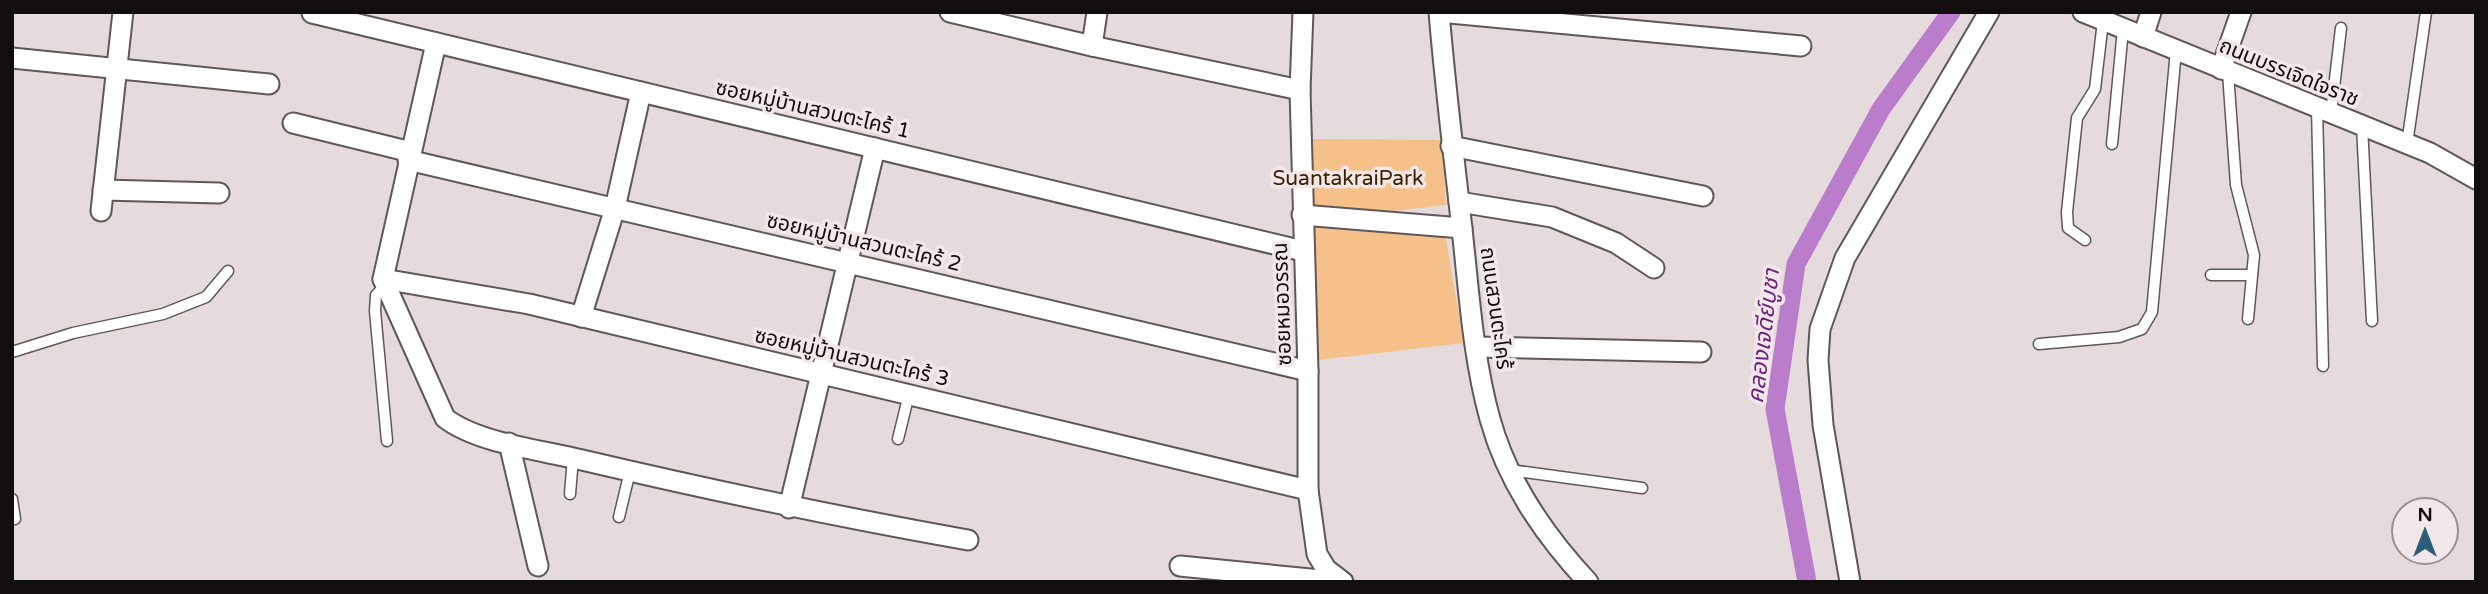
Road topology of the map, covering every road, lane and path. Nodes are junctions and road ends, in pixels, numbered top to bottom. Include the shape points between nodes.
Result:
1 (122, 12) edge
2 (950, 12) edge
3 (1097, 12) edge
4 (1303, 12) edge
5 (1438, 12) edge
6 (1989, 12) edge
7 (2083, 12) edge
8 (2151, 12) edge
9 (2241, 12) edge
10 (2426, 12) edge
11 (312, 13) edge
12 (2103, 20) junction
13 (2341, 28) dead end
14 (2123, 29) junction
15 (2143, 37) junction
16 (436, 43) junction
17 (1092, 46) junction
18 (1801, 46) dead end
19 (2176, 50) junction
20 (12, 58) edge
21 (116, 68) junction
22 (2225, 71) junction
23 (269, 84) dead end
24 (1300, 90) junction
25 (641, 92) junction
26 (2324, 110) junction
27 (293, 123) dead end
28 (2362, 125) junction
29 (2112, 144) dead end
30 (2407, 144) junction
31 (1451, 146) junction
32 (876, 148) junction
33 (410, 156) junction
34 (2476, 179) edge
35 (103, 190) junction
36 (219, 193) dead end
37 (1703, 196) dead end
38 (1459, 202) junction
39 (615, 208) junction
40 (102, 211) dead end
41 (1302, 215) junction
42 (1462, 228) junction
43 (2085, 240) dead end
44 (1303, 251) junction
45 (847, 261) junction
46 (1654, 268) dead end
47 (228, 271) dead end
48 (2211, 275) dead end
49 (2252, 275) junction
50 (384, 282) junction
51 (581, 317) junction
52 (2248, 319) dead end
53 (2372, 321) dead end
54 (2039, 344) dead end
55 (1476, 347) junction
56 (12, 352) edge
57 (1701, 352) dead end
58 (2323, 366) dead end
59 (1308, 371) junction
60 (822, 373) junction
61 (909, 394) junction
62 (898, 439) dead end
63 (387, 441) dead end
64 (509, 443) junction
65 (573, 458) junction
66 (1510, 470) junction
67 (630, 471) junction
68 (1642, 488) dead end
69 (1308, 490) junction
70 (570, 494) dead end
71 (12, 499) edge
72 (789, 508) junction
73 (619, 517) dead end
74 (15, 519) dead end
75 (968, 540) dead end
76 (538, 566) dead end
77 (1180, 566) dead end
78 (1342, 582) edge
79 (1588, 582) edge
80 (1850, 582) edge

1 - 21 street
2 - 17 street
3 - 17 street
4 - 24 street, ซอยหมอวรรณ
5 - 18 street
5 - 31 street, ถนนสวนตะไคร้
6 - 80 street via 1845,258 1820,329 1823,425
7 - 12 street, ถนนบรรเจิดใจราช
8 - 15 street
9 - 22 street
10 - 30 lane
11 - 16 street, ซอยหมู่บ้านสวนตะไคร้ 1
12 - 14 street, ถนนบรรเจิดใจราช
12 - 43 lane via 2095,89 2077,118 2067,212 2068,228
13 - 26 lane
14 - 15 street, ถนนบรรเจิดใจราช
14 - 29 lane
15 - 19 street, ถนนบรรเจิดใจราช
16 - 25 street, ซอยหมู่บ้านสวนตะไคร้ 1
16 - 33 street
17 - 24 street
19 - 22 street, ถนนบรรเจิดใจราช
19 - 54 lane via 2152,312 2142,329 2119,337
20 - 21 street
21 - 23 street
21 - 35 street
22 - 26 street, ถนนบรรเจิดใจราช
22 - 49 lane via 2236,185 2251,242
24 - 41 street, ซอยหมอวรรณ
25 - 32 street, ซอยหมู่บ้านสวนตะไคร้ 1
25 - 39 street
26 - 28 street, ถนนบรรเจิดใจราช
26 - 58 lane
27 - 33 street, ซอยหมู่บ้านสวนตะไคร้ 2
28 - 30 street, ถนนบรรเจิดใจราช
28 - 53 lane
30 - 34 street, ถนนบรรเจิดใจราช
31 - 37 street
31 - 38 street, ถนนสวนตะไคร้
32 - 44 street, ซอยหมู่บ้านสวนตะไคร้ 1
32 - 45 street
33 - 39 street, ซอยหมู่บ้านสวนตะไคร้ 2
33 - 50 street
35 - 36 street
35 - 40 street
38 - 42 street, ถนนสวนตะไคร้
38 - 46 street via 1552,217 1616,243
39 - 45 street, ซอยหมู่บ้านสวนตะไคร้ 2
39 - 51 street
41 - 42 street
41 - 44 street, ซอยหมอวรรณ
42 - 55 street, ถนนสวนตะไคร้
44 - 59 street, ซอยหมอวรรณ
45 - 59 street, ซอยหมู่บ้านสวนตะไคร้ 2
45 - 60 street
47 - 56 lane via 206,297 163,314 73,332
48 - 49 lane
49 - 52 lane
50 - 51 street, ซอยหมู่บ้านสวนตะไคร้ 3 via 529,304
50 - 63 lane via 376,295 375,311
50 - 64 street via 445,418 456,427
51 - 60 street, ซอยหมู่บ้านสวนตะไคร้ 3
55 - 57 street
55 - 66 street, ถนนสวนตะไคร้ via 1490,419
59 - 69 street, ซอยหมอวรรณ
60 - 61 street, ซอยหมู่บ้านสวนตะไคร้ 3
60 - 72 street
61 - 62 lane
61 - 69 street, ซอยหมู่บ้านสวนตะไคร้ 3
64 - 65 street
64 - 76 street
65 - 67 street
65 - 70 lane
66 - 68 lane
66 - 79 street, ถนนสวนตะไคร้ via 1528,505
67 - 72 street
67 - 73 lane
69 - 78 street, ซอยหมอวรรณ via 1317,554
71 - 74 lane
72 - 75 street
77 - 78 street

